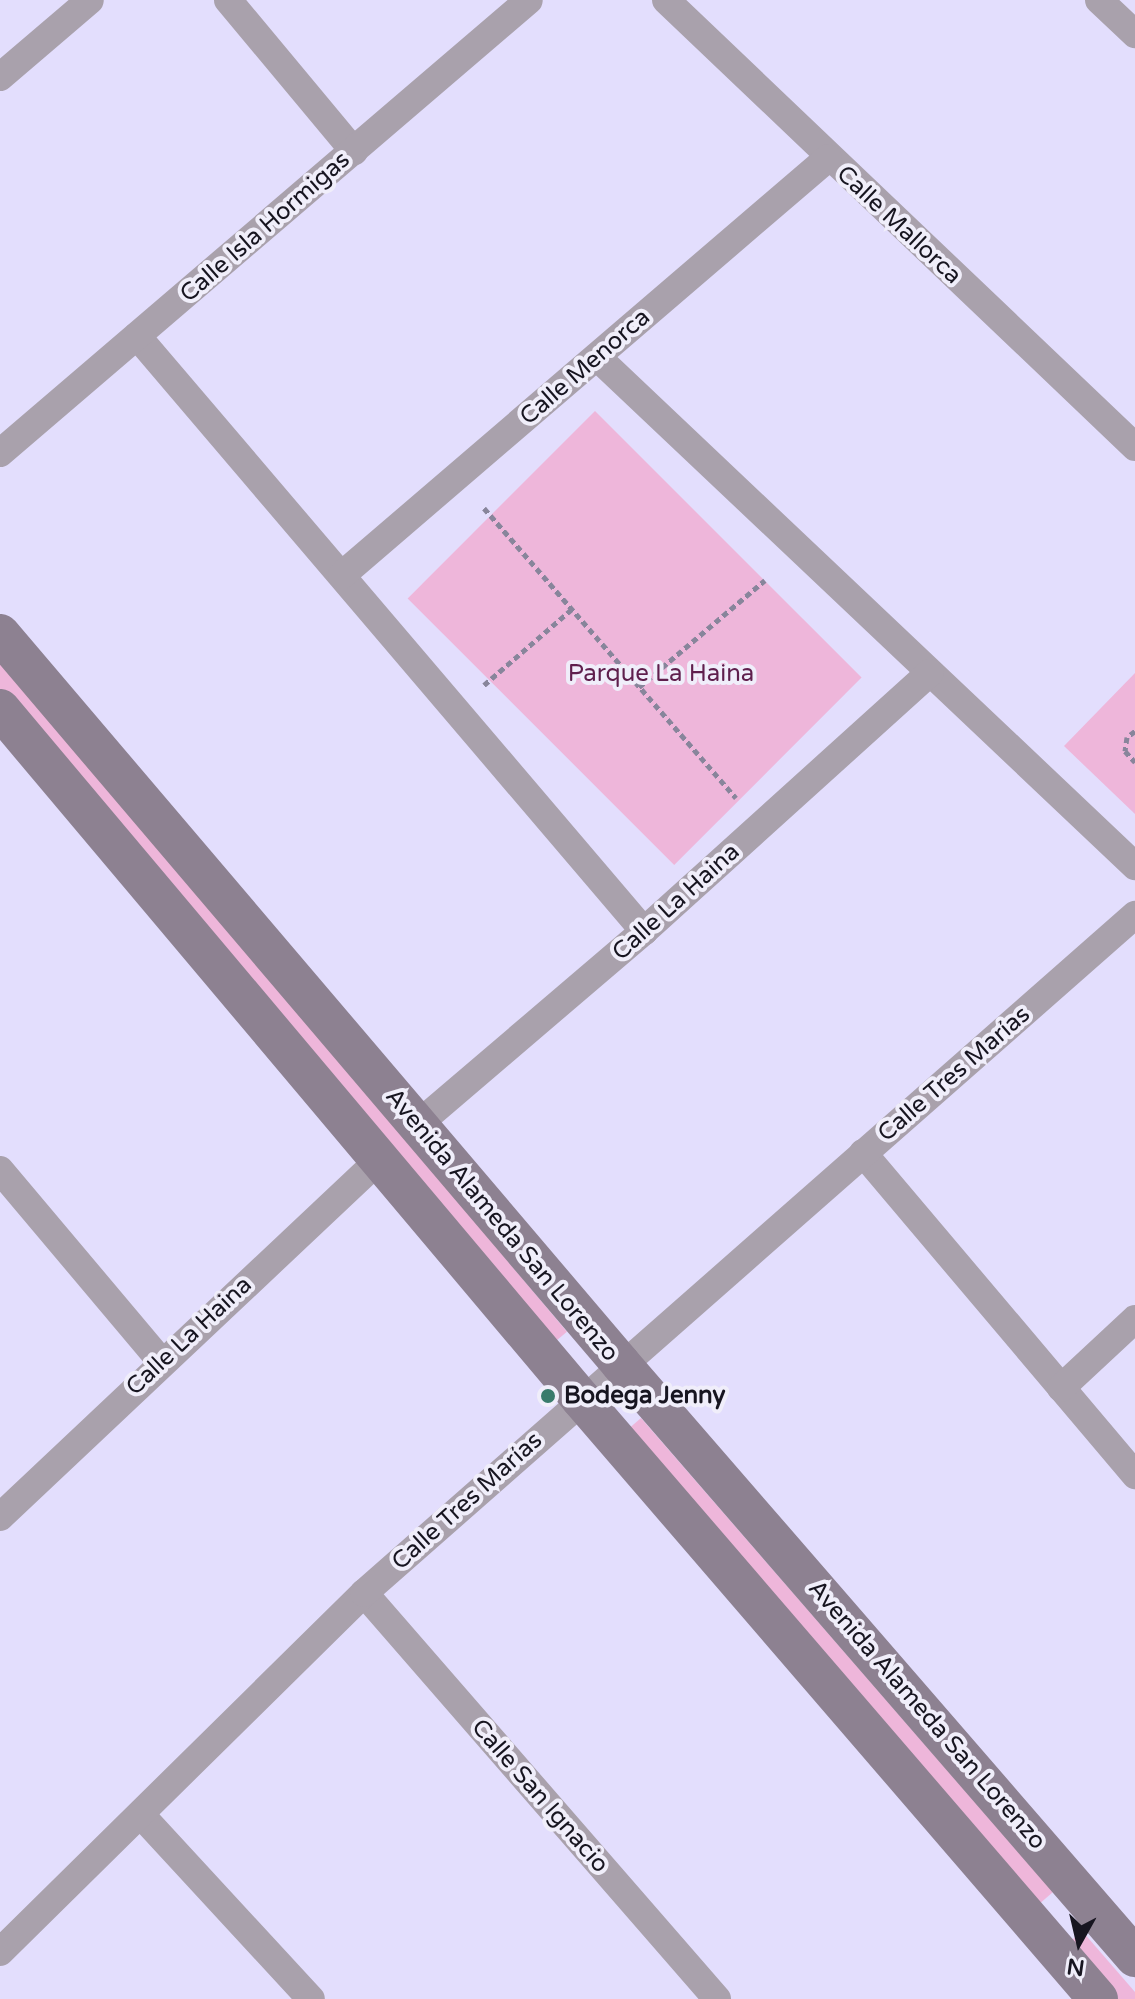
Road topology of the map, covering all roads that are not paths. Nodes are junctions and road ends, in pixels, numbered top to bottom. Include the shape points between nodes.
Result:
1 (90, 0) edge
2 (228, 0) edge
3 (529, 0) edge
4 (666, 0) edge
5 (1101, 1) edge
6 (1135, 34) edge
7 (0, 77) edge
8 (354, 151) junction
9 (828, 158) junction
10 (137, 336) junction
11 (597, 357) junction
12 (1135, 447) edge
13 (0, 453) edge
14 (342, 575) junction
15 (0, 634) edge
16 (930, 673) junction
17 (0, 709) edge
18 (1135, 866) edge
19 (1135, 915) edge
20 (644, 931) junction
21 (417, 1125) junction
22 (863, 1153) junction
23 (381, 1158) junction
24 (0, 1170) edge
25 (1135, 1319) edge
26 (161, 1361) junction
27 (621, 1364) junction
28 (1061, 1388) junction
29 (581, 1399) junction
30 (1135, 1475) edge
31 (0, 1517) edge
32 (364, 1593) junction
33 (142, 1816) junction
34 (1092, 1904) junction
35 (1048, 1941) junction
36 (0, 1952) edge
37 (1135, 1957) edge
38 (311, 1999) edge
39 (717, 1999) edge
40 (1098, 1999) edge

1 - 7 street
2 - 8 street
3 - 8 street, Calle Isla Hormigas
4 - 9 street, Calle Mallorca
5 - 6 street
8 - 10 street, Calle Isla Hormigas
9 - 11 street, Calle Menorca
9 - 12 street, Calle Mallorca
10 - 13 street, Calle Isla Hormigas
10 - 14 street
11 - 14 street, Calle Menorca
11 - 16 street
14 - 20 street
15 - 21 street, Avenida Alameda San Lorenzo
16 - 18 street
16 - 20 street, Calle La Haina
17 - 23 street, Avenida Alameda San Lorenzo
19 - 22 street, Calle Tres Marías
20 - 21 street, Calle La Haina
21 - 27 street, Avenida Alameda San Lorenzo
22 - 27 street, Calle Tres Marías
22 - 28 street
23 - 26 street, Calle La Haina
23 - 29 street, Avenida Alameda San Lorenzo
24 - 26 street
25 - 28 street
26 - 31 street, Calle La Haina
27 - 29 street, Calle Tres Marías
27 - 34 street, Avenida Alameda San Lorenzo
28 - 30 street
29 - 32 street, Calle Tres Marías
29 - 35 street, Avenida Alameda San Lorenzo
32 - 33 street, Calle Tres Marías
32 - 39 street, Calle San Ignacio
33 - 36 street, Calle Tres Marías
33 - 38 street
34 - 35 street
34 - 37 street, Avenida Alameda San Lorenzo
35 - 40 street, Avenida Alameda San Lorenzo

